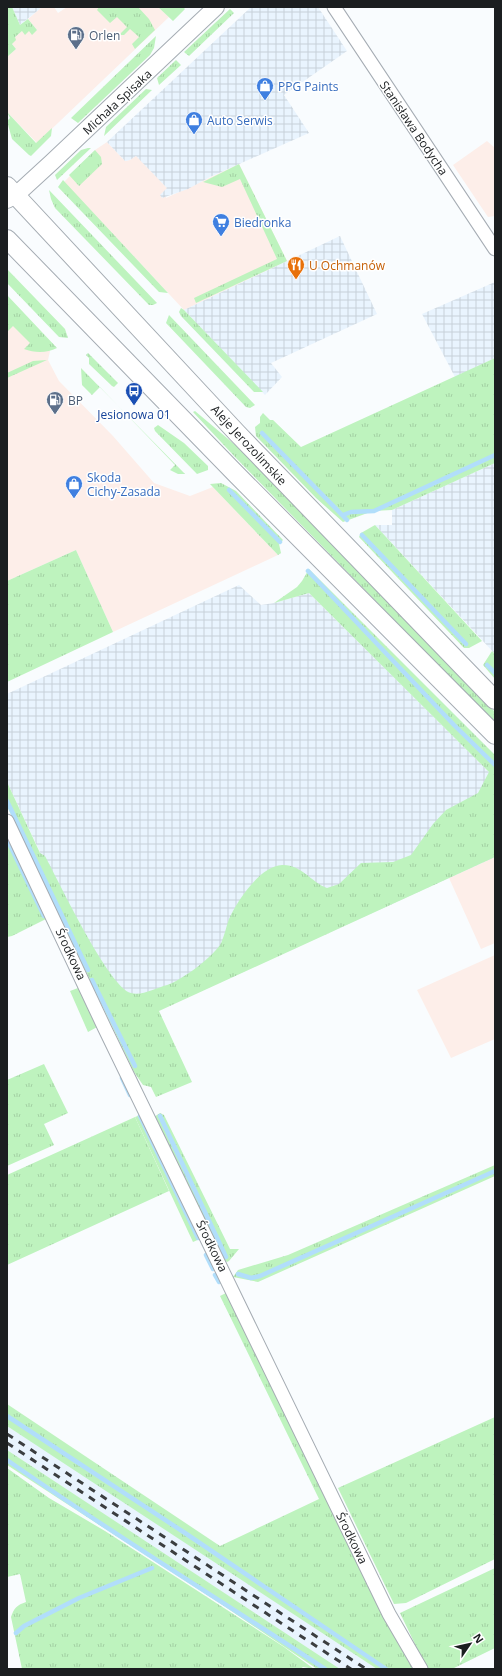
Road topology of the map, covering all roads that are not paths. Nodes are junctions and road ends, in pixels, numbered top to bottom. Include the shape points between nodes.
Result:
1 (216, 7) edge
2 (334, 7) edge
3 (9, 198) edge
4 (7, 239) edge
5 (494, 246) edge
6 (495, 700) edge
7 (495, 735) edge
8 (7, 821) edge
9 (421, 1669) edge

1 - 3 street, Michała Spisaka
2 - 5 street, Stanisława Bodycha
3 - 6 main road, Aleje Jerozolimskie
4 - 7 main road
8 - 9 street, Środkowa via 389,1614

